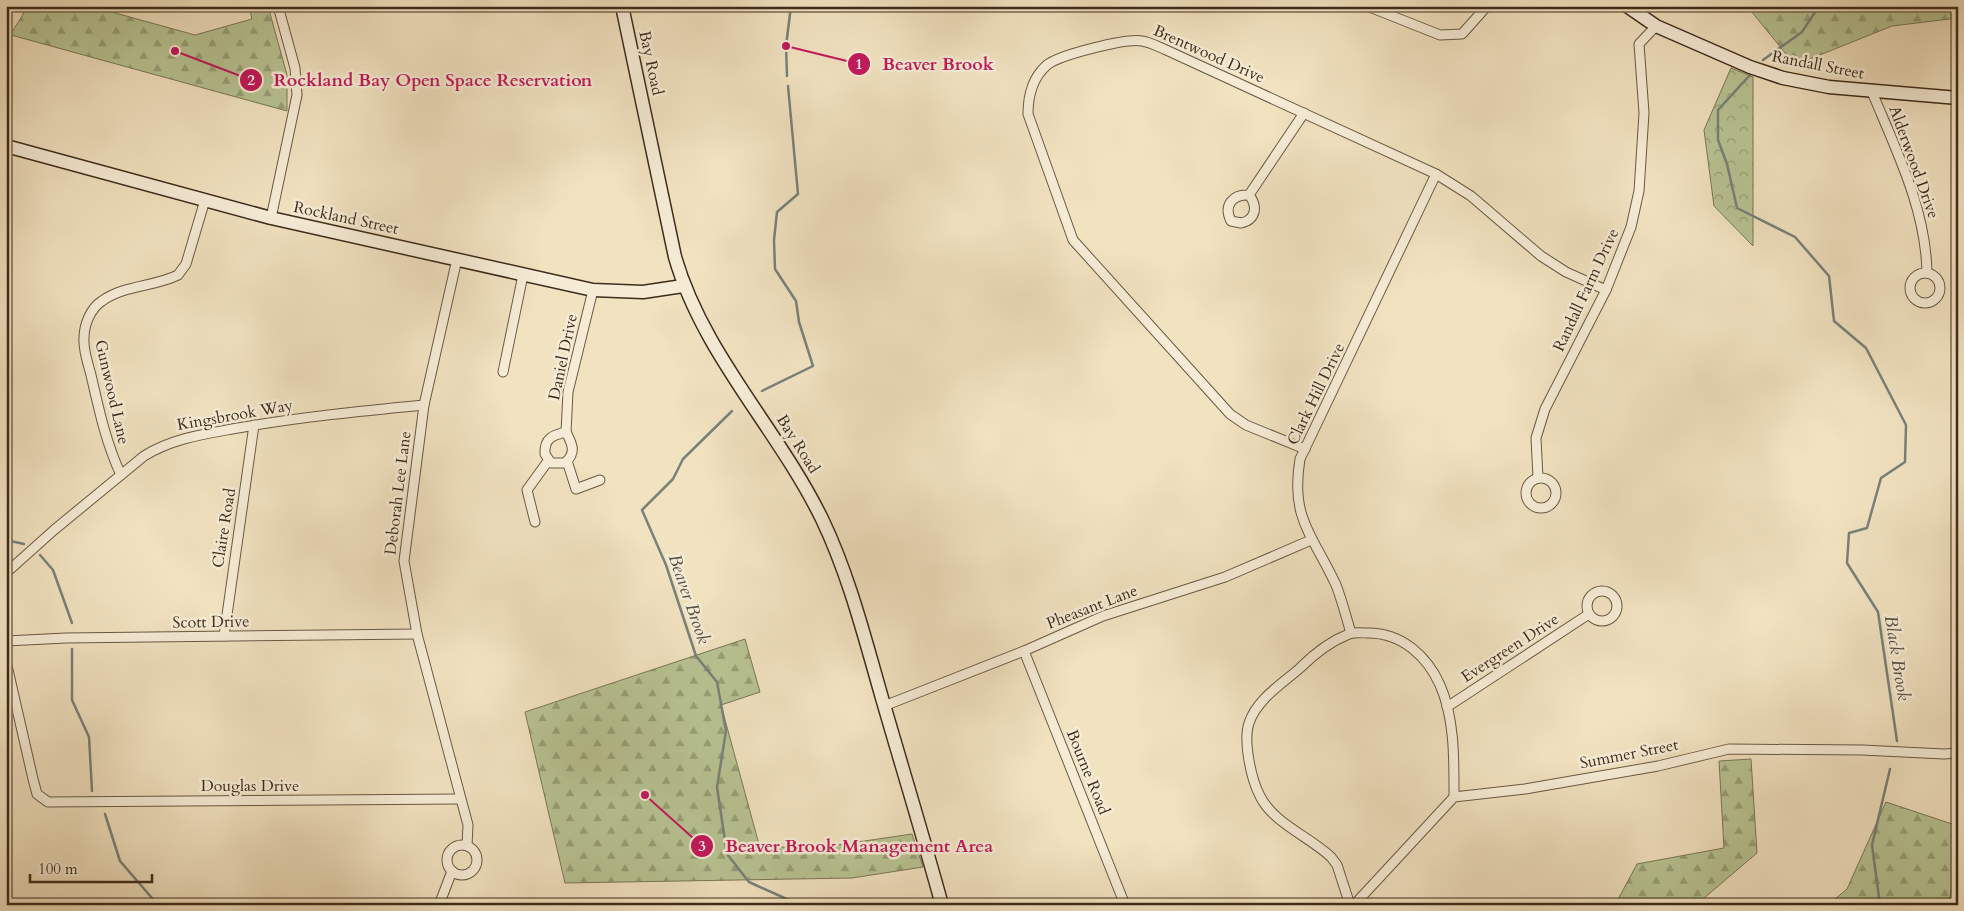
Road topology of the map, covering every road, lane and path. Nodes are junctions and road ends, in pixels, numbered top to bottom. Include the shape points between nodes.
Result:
1 (278, 6) edge
2 (622, 6) edge
3 (1487, 6) edge
4 (1628, 6) edge
5 (1372, 8) dead end
6 (1656, 26) junction
7 (1872, 92) junction
8 (1958, 98) edge
9 (1304, 114) junction
10 (6, 146) edge
11 (1436, 174) junction
12 (1249, 195) dead end
13 (205, 200) junction
14 (272, 218) junction
15 (457, 259) junction
16 (1927, 273) dead end
17 (524, 274) junction
18 (684, 286) junction
19 (594, 290) junction
20 (1606, 290) junction
21 (503, 372) dead end
22 (424, 405) junction
23 (254, 425) junction
24 (566, 432) junction
25 (1305, 449) junction
26 (548, 461) junction
27 (566, 461) junction
28 (121, 475) junction
29 (1538, 478) dead end
30 (600, 480) dead end
31 (535, 522) dead end
32 (1311, 540) junction
33 (6, 574) edge
34 (1589, 614) dead end
35 (1351, 633) junction
36 (417, 634) junction
37 (224, 636) junction
38 (6, 641) edge
39 (1024, 651) junction
40 (6, 661) edge
41 (884, 706) junction
42 (1447, 707) junction
43 (1958, 753) edge
44 (1454, 797) junction
45 (460, 799) junction
46 (467, 846) junction
47 (452, 871) junction
48 (438, 905) edge
49 (942, 905) edge
50 (1125, 905) edge
51 (1350, 905) edge
52 (1354, 905) edge

1 - 14 street via 295,68 297,95
2 - 18 street, Bay Road via 675,257
3 - 5 street via 1462,34 1440,35
4 - 6 street, Randall Street
6 - 7 street, Randall Street via 1783,78
6 - 20 street, Randall Farm Drive via 1639,44 1644,112 1639,191 1631,226
7 - 8 street, Randall Street
7 - 16 street, Alderwood Drive via 1902,163 1923,226
9 - 11 street, Brentwood Drive
9 - 12 street
9 - 25 street, Brentwood Drive via 1143,41 1122,41 1062,57 1047,65 1035,80 1028,97 1033,133 1073,240 1230,414 1246,425
10 - 13 street, Rockland Street
11 - 20 street, Brentwood Drive via 1471,196 1541,256 1566,272
11 - 25 street, Clark Hill Drive
13 - 14 street, Rockland Street
13 - 28 street, Gunwood Lane via 186,264 178,275 126,289 102,301 86,324 84,338 97,402 110,450
14 - 15 street, Rockland Street
15 - 17 street, Rockland Street
15 - 22 street, Deborah Lee Lane
17 - 19 street, Rockland Street
17 - 21 street
18 - 19 street, Rockland Street via 643,292
18 - 41 street, Bay Road via 712,343 800,476 823,521 861,624
19 - 24 street, Daniel Drive via 568,392
20 - 29 street, Randall Farm Drive via 1545,410 1536,438
22 - 23 street, Kingsbrook Way
22 - 36 street, Deborah Lee Lane via 404,561
23 - 28 street, Kingsbrook Way via 166,444 144,456
23 - 37 street, Claire Road
24 - 26 street via 554,434 548,440 545,451
24 - 27 street, Daniel Drive via 573,446
25 - 32 street, Clark Hill Drive via 1298,474 1297,499
26 - 27 street via 556,464
26 - 31 street via 527,490
27 - 30 street via 576,489
28 - 33 street, Kingsbrook Way
32 - 35 street, Clark Hill Drive via 1337,588
32 - 39 street, Pheasant Lane via 1226,576 1103,616
34 - 42 street, Evergreen Drive
35 - 42 street via 1375,633 1396,638 1410,647 1425,659
35 - 51 street via 1317,653 1269,694 1252,717 1247,734 1251,771 1264,804 1331,857 1337,865
36 - 37 street, Scott Drive
36 - 45 street, Deborah Lee Lane
37 - 38 street, Scott Drive
39 - 41 street, Pheasant Lane
39 - 50 street, Bourne Road
40 - 45 street, Douglas Drive via 40,798 58,802
41 - 49 street, Bay Road
42 - 44 street via 1454,750
43 - 44 street, Summer Street via 1729,749 1658,766 1525,789
44 - 52 street
45 - 46 street, Deborah Lee Lane via 468,825
46 - 47 street via 458,846 450,852 447,861
46 - 47 street, Deborah Lee Lane via 476,856 476,867 464,875
47 - 48 street

